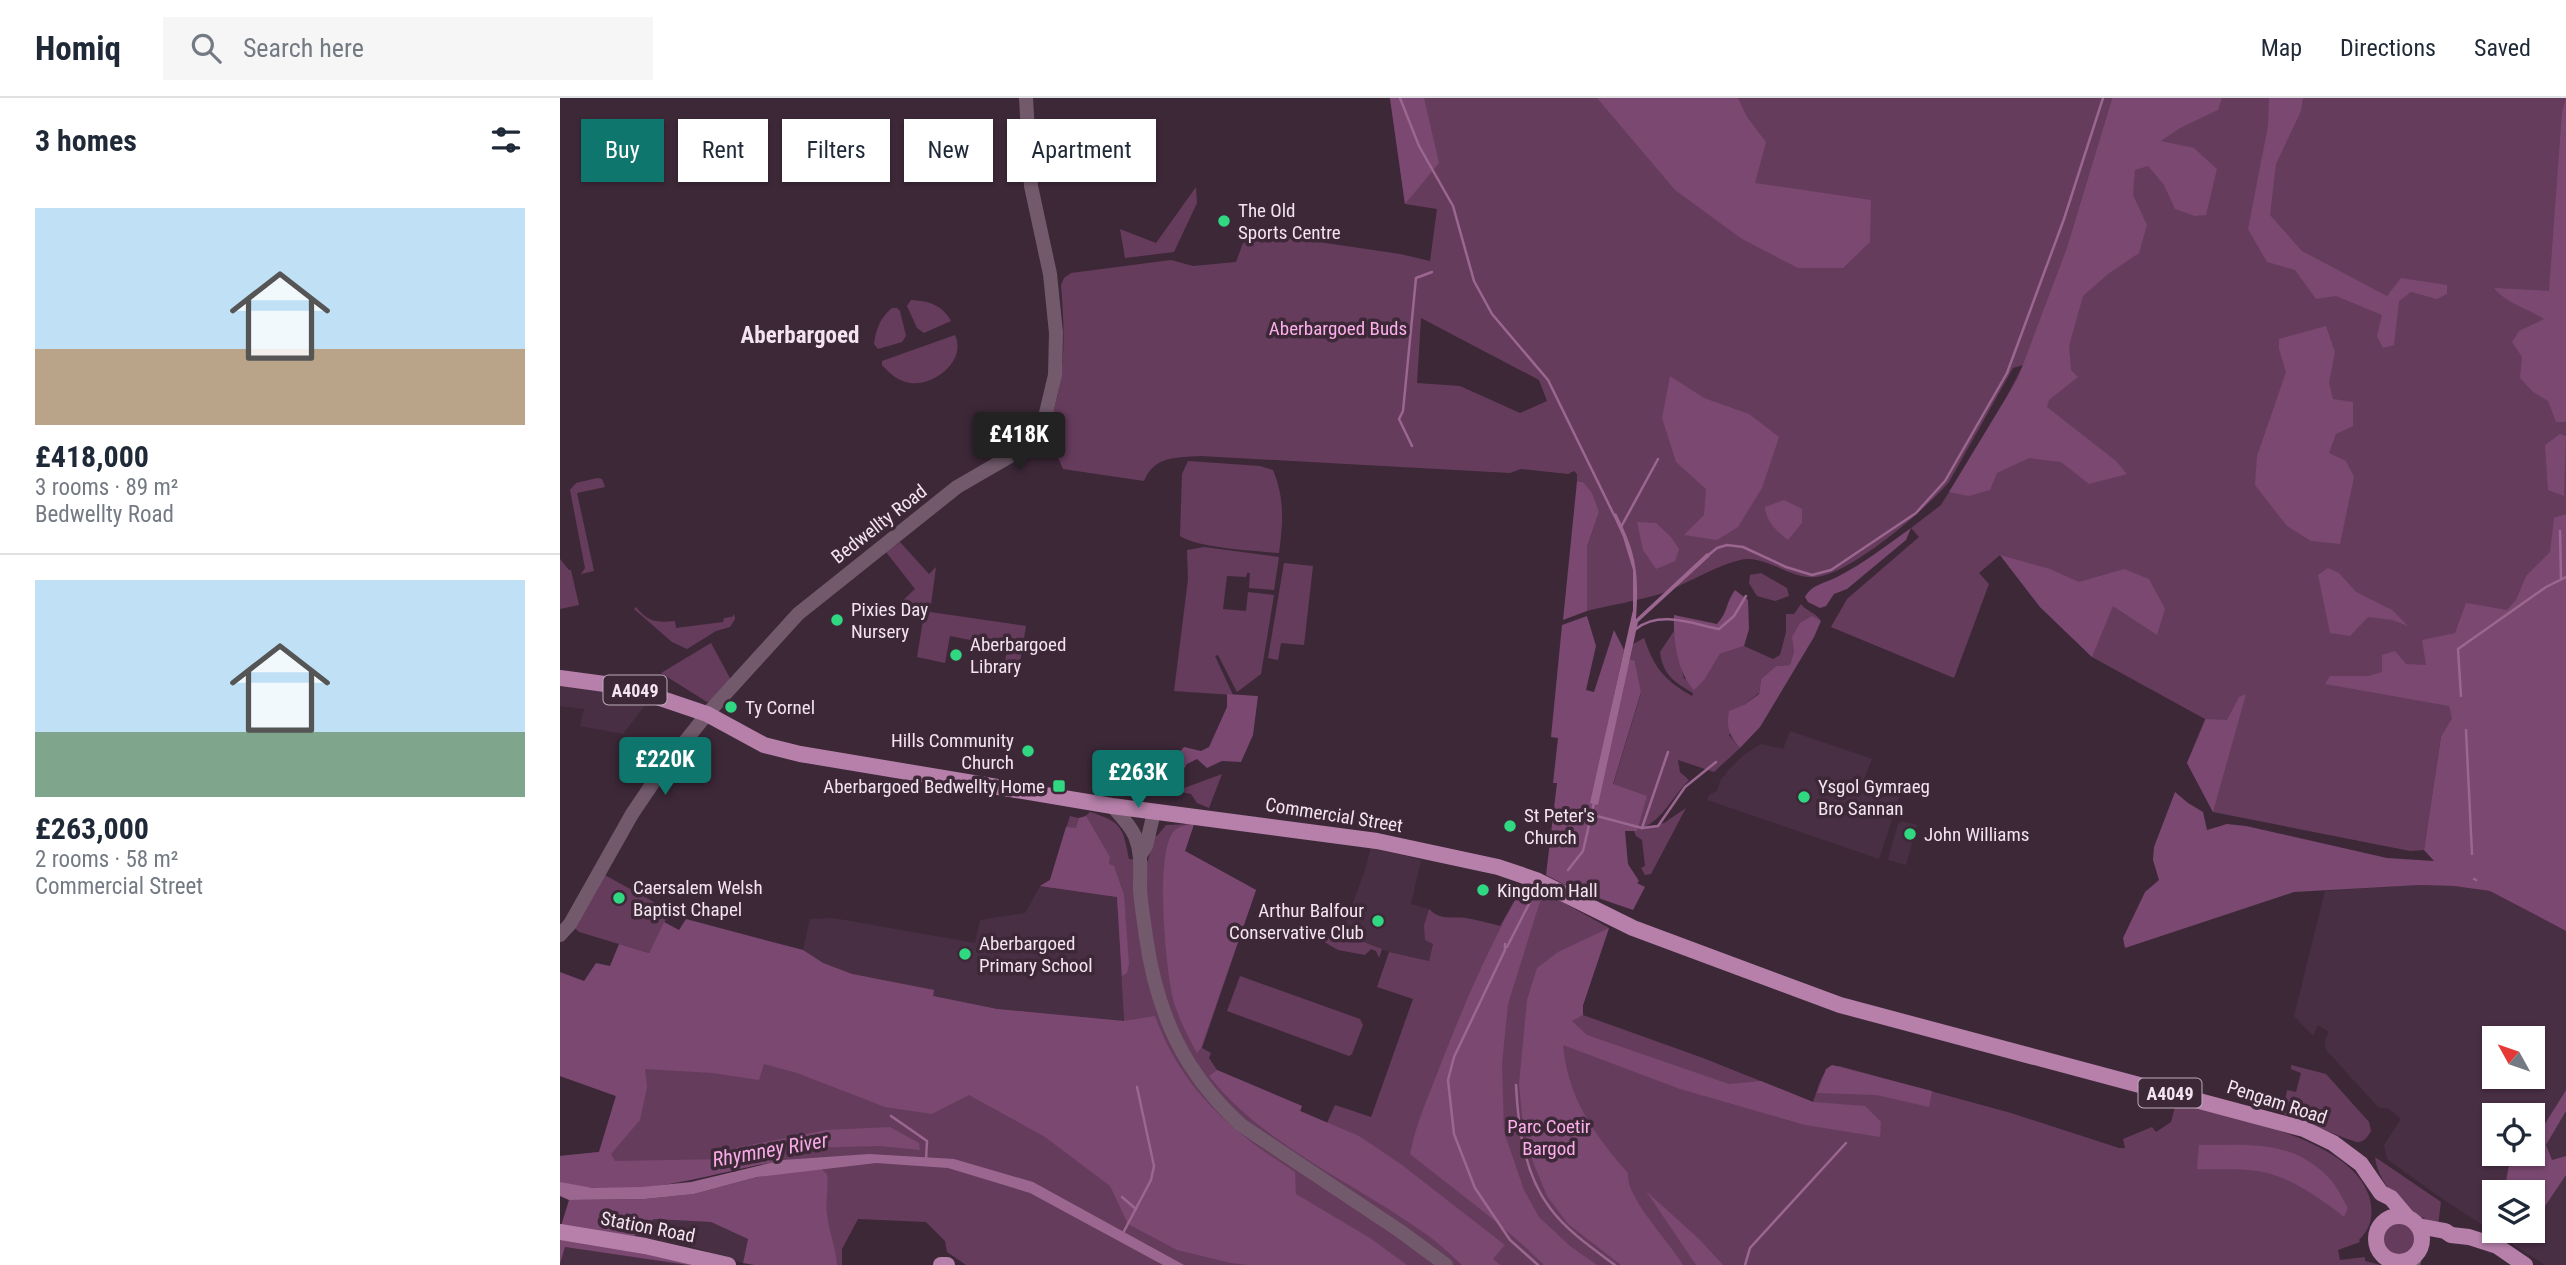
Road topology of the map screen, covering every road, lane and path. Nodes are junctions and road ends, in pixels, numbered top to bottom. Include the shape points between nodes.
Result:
1 (1026, 98) edge
2 (560, 678) edge
3 (707, 714) junction
4 (1112, 806) junction
5 (1147, 811) junction
6 (1135, 837) junction
7 (1141, 854) junction
8 (560, 935) edge
9 (1936, 1030) joint
10 (2381, 1193) junction
11 (2412, 1222) junction
12 (2381, 1226) junction
13 (560, 1233) edge
14 (2451, 1235) junction
15 (2416, 1256) edge
16 (2390, 1262) edge
17 (728, 1265) edge
18 (941, 1265) edge
19 (947, 1265) edge
20 (1446, 1265) edge
21 (2525, 1265) edge

1 - 3 street, Bedwellty Road via 1031,186 1050,274 1056,333 1055,375 1045,417 1019,451 957,487 804,608
2 - 3 main road, A4049 via 626,687
3 - 4 main road, Commercial Street / A4049 via 764,745 800,754
3 - 8 street, Bedwellty Road via 632,814
4 - 5 main road, Commercial Street / A4049
4 - 6 street
5 - 6 street
5 - 7 street via 1146,846
5 - 9 main road, Commercial Street / A4049 via 1377,841 1498,867 1543,883 1616,922 1732,966 1840,1004
6 - 7 street
7 - 20 street via 1140,889 1159,999 1181,1053 1206,1090 1241,1125
9 - 10 main road, Pengam Road / A4049 via 2304,1129 2361,1164
10 - 11 main road, Pengam Road / A4049
10 - 12 main road
11 - 12 main road via 2394,1217
11 - 14 main road, Pengam Road / A4049
11 - 15 main road via 2423,1238
12 - 16 main road via 2376,1243
13 - 17 main road, Station Road
14 - 15 main road
14 - 21 main road, Pengam Road / A4049 via 2497,1245
15 - 16 main road
18 - 19 main road

